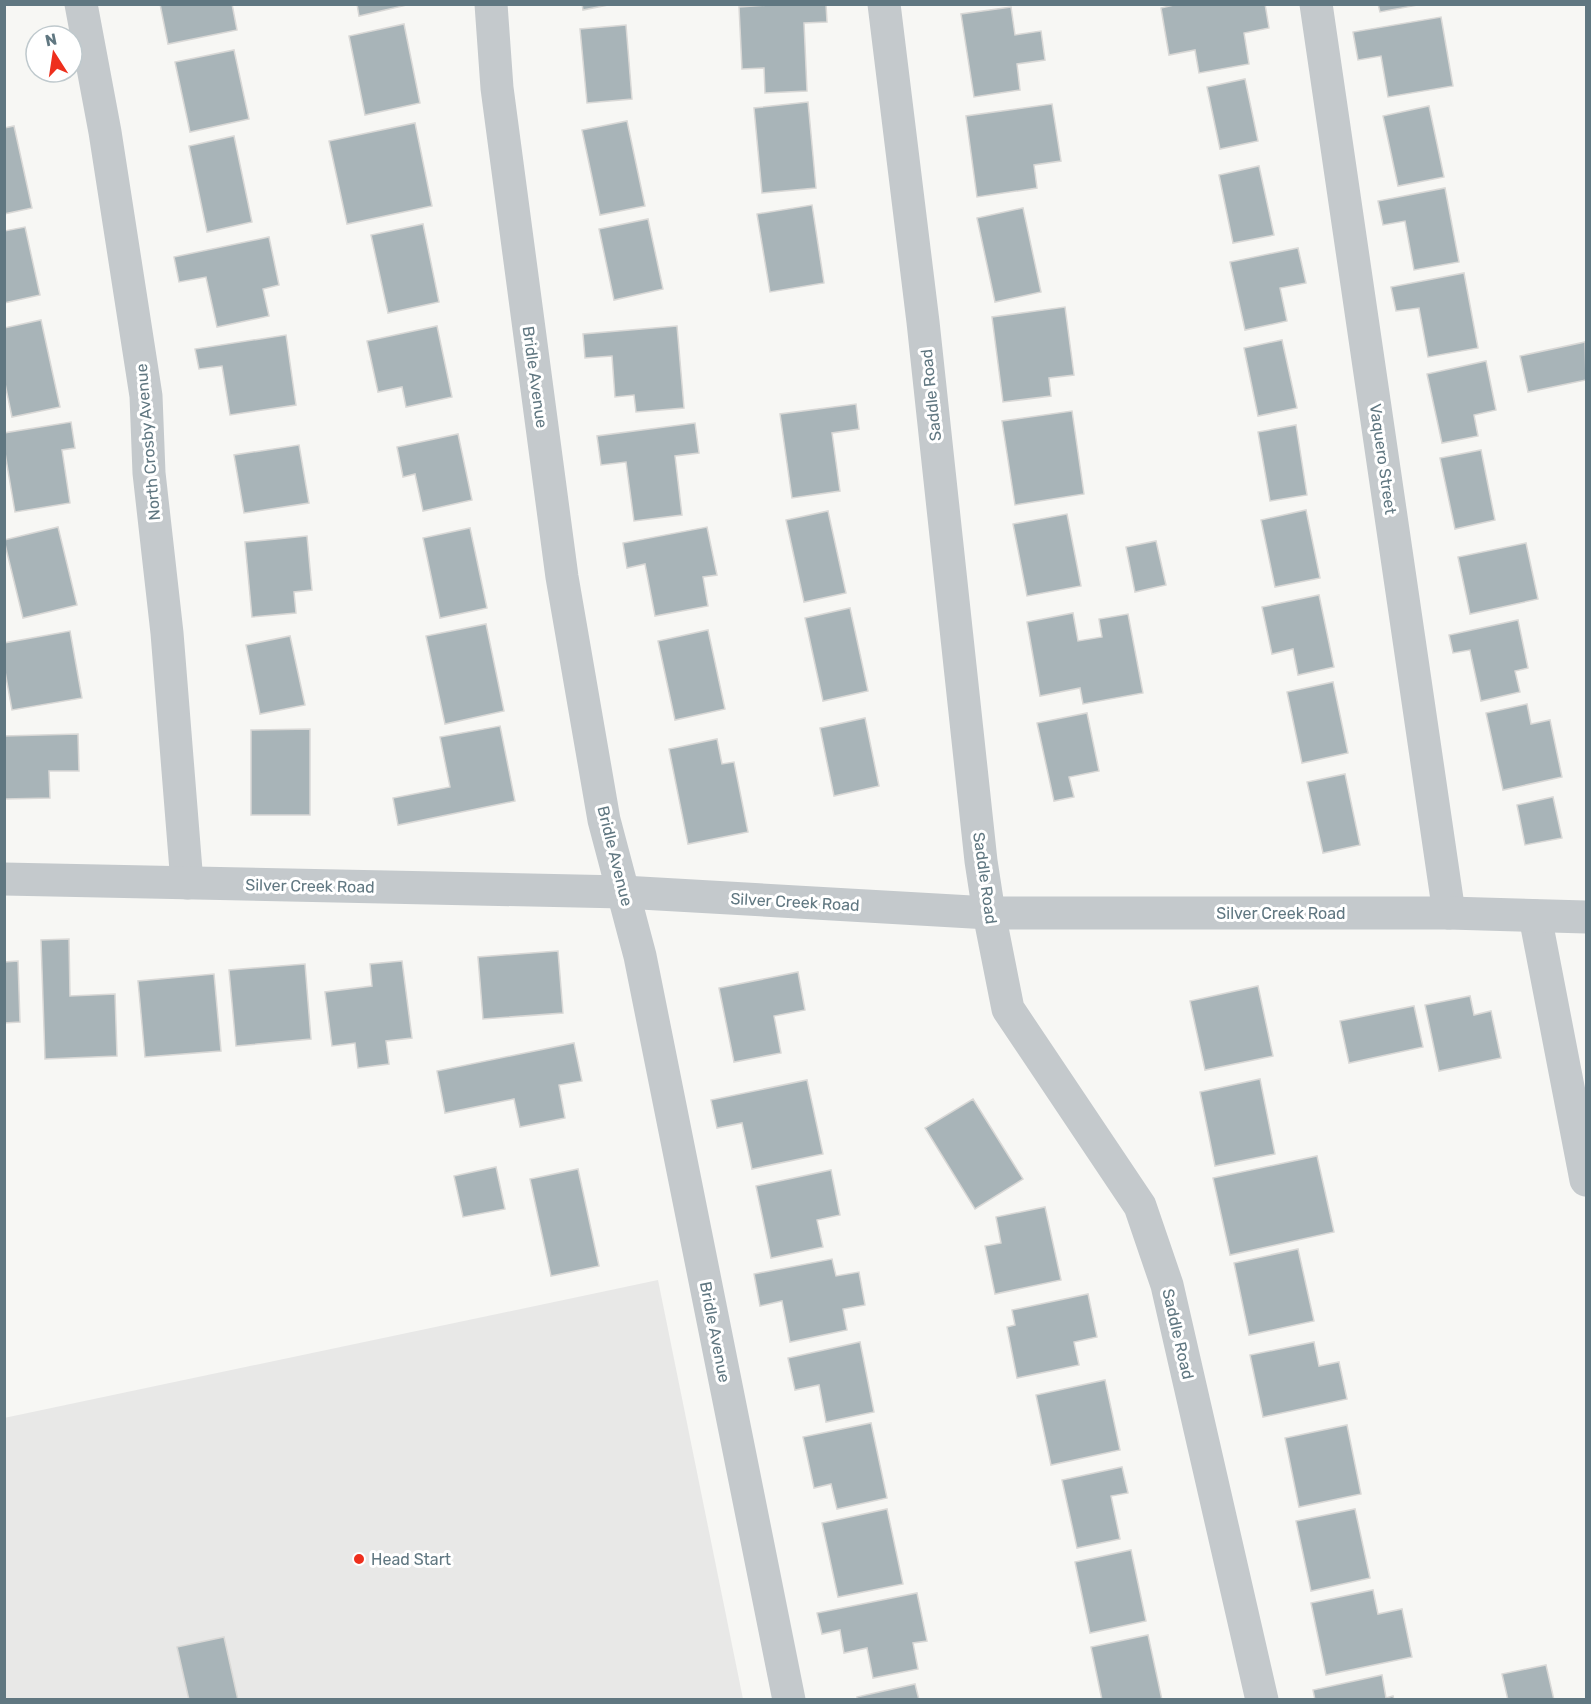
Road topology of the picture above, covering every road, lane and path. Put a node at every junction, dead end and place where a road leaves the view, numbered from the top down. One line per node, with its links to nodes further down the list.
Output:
1 (81, 4): 6 (street, North Crosby Avenue)
2 (491, 4): 7 (street, Bridle Avenue)
3 (884, 4): 8 (street, Saddle Road)
4 (1316, 4): 9 (street, Vaquero Street)
5 (4, 879): 6 (street, Silver Creek Road)
6 (187, 884): 7 (street, Silver Creek Road)
7 (623, 891): 8 (street, Silver Creek Road); 13 (street, Bridle Avenue)
8 (989, 913): 9 (street, Silver Creek Road); 14 (street, Saddle Road)
9 (1449, 913): 10 (street, Silver Creek Road)
10 (1535, 916): 11 (street, Silver Creek Road); 12 (street)
11 (1587, 917)
12 (1587, 1180)
13 (789, 1700)
14 (1262, 1700)

